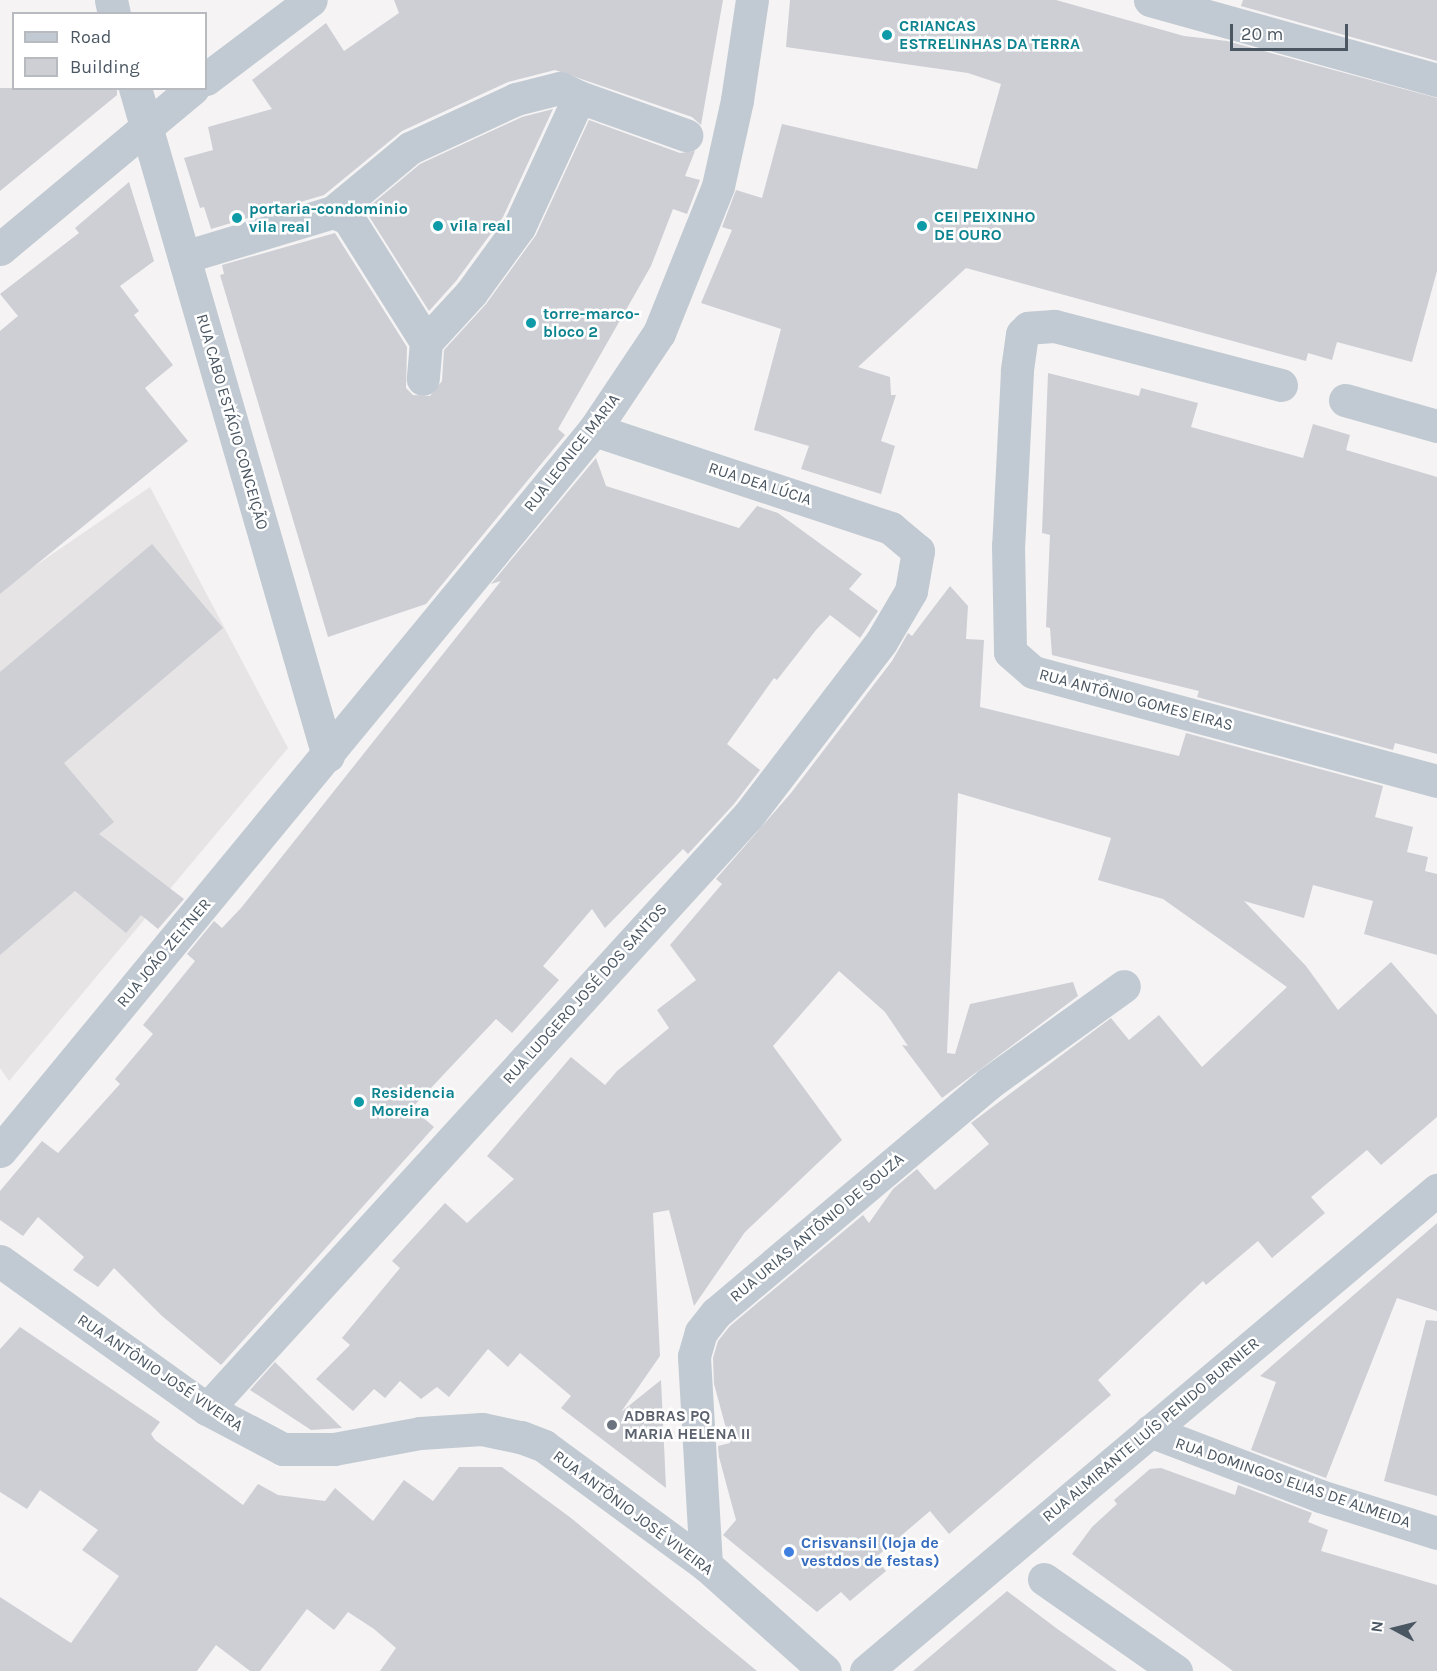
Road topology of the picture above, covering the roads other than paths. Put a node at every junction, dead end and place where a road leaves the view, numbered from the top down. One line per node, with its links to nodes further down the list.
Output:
1 (312, 0): 4 (street)
2 (752, 0): 19 (street, RUA LEONICE MARIA)
3 (1150, 0): 5 (street)
4 (207, 78)
5 (1437, 80)
6 (136, 90): 9 (street, RUA CABO ESTÁCIO CONCEIÇÃO)
7 (191, 90): 9 (street)
8 (579, 98): 10 (street); 11 (street); 14 (street)
9 (146, 128): 12 (street); 13 (street, RUA CABO ESTÁCIO CONCEIÇÃO)
10 (686, 135)
11 (333, 212): 13 (street); 14 (street)
12 (0, 249)
13 (184, 257): 21 (street, RUA CABO ESTÁCIO CONCEIÇÃO)
14 (426, 342): 15 (street)
15 (423, 379)
16 (1281, 385): 22 (street, RUA ANTÔNIO GOMES EIRAS)
17 (1345, 400): 18 (street)
18 (1437, 426)
19 (594, 430): 20 (street, RUA DEA LÚCIA); 21 (street, RUA LEONICE MARIA)
20 (918, 551): 27 (street, RUA LUDGERO JOSÉ DOS SANTOS)
21 (328, 756): 24 (street, RUA JOÃO ZELTNER)
22 (1437, 781)
23 (1124, 986): 30 (street, RUA URIAS ANTÔNIO DE SOUZA)
24 (0, 1151)
25 (1437, 1190): 28 (street, RUA ALMIRANTE LUÍS PENIDO BURNIER)
26 (0, 1262): 27 (street, RUA ANTÔNIO JOSÉ VIVEIRA)
27 (207, 1409): 30 (street, RUA ANTÔNIO JOSÉ VIVEIRA)
28 (1150, 1431): 29 (street, RUA DOMINGOS ELIAS DE ALMEIDA); 33 (street, RUA ALMIRANTE LUÍS PENIDO BURNIER)
29 (1437, 1533)
30 (706, 1566): 32 (street, RUA ANTÔNIO JOSÉ VIVEIRA)
31 (1044, 1579): 34 (street)
32 (825, 1671)
33 (866, 1671)
34 (1176, 1671)

